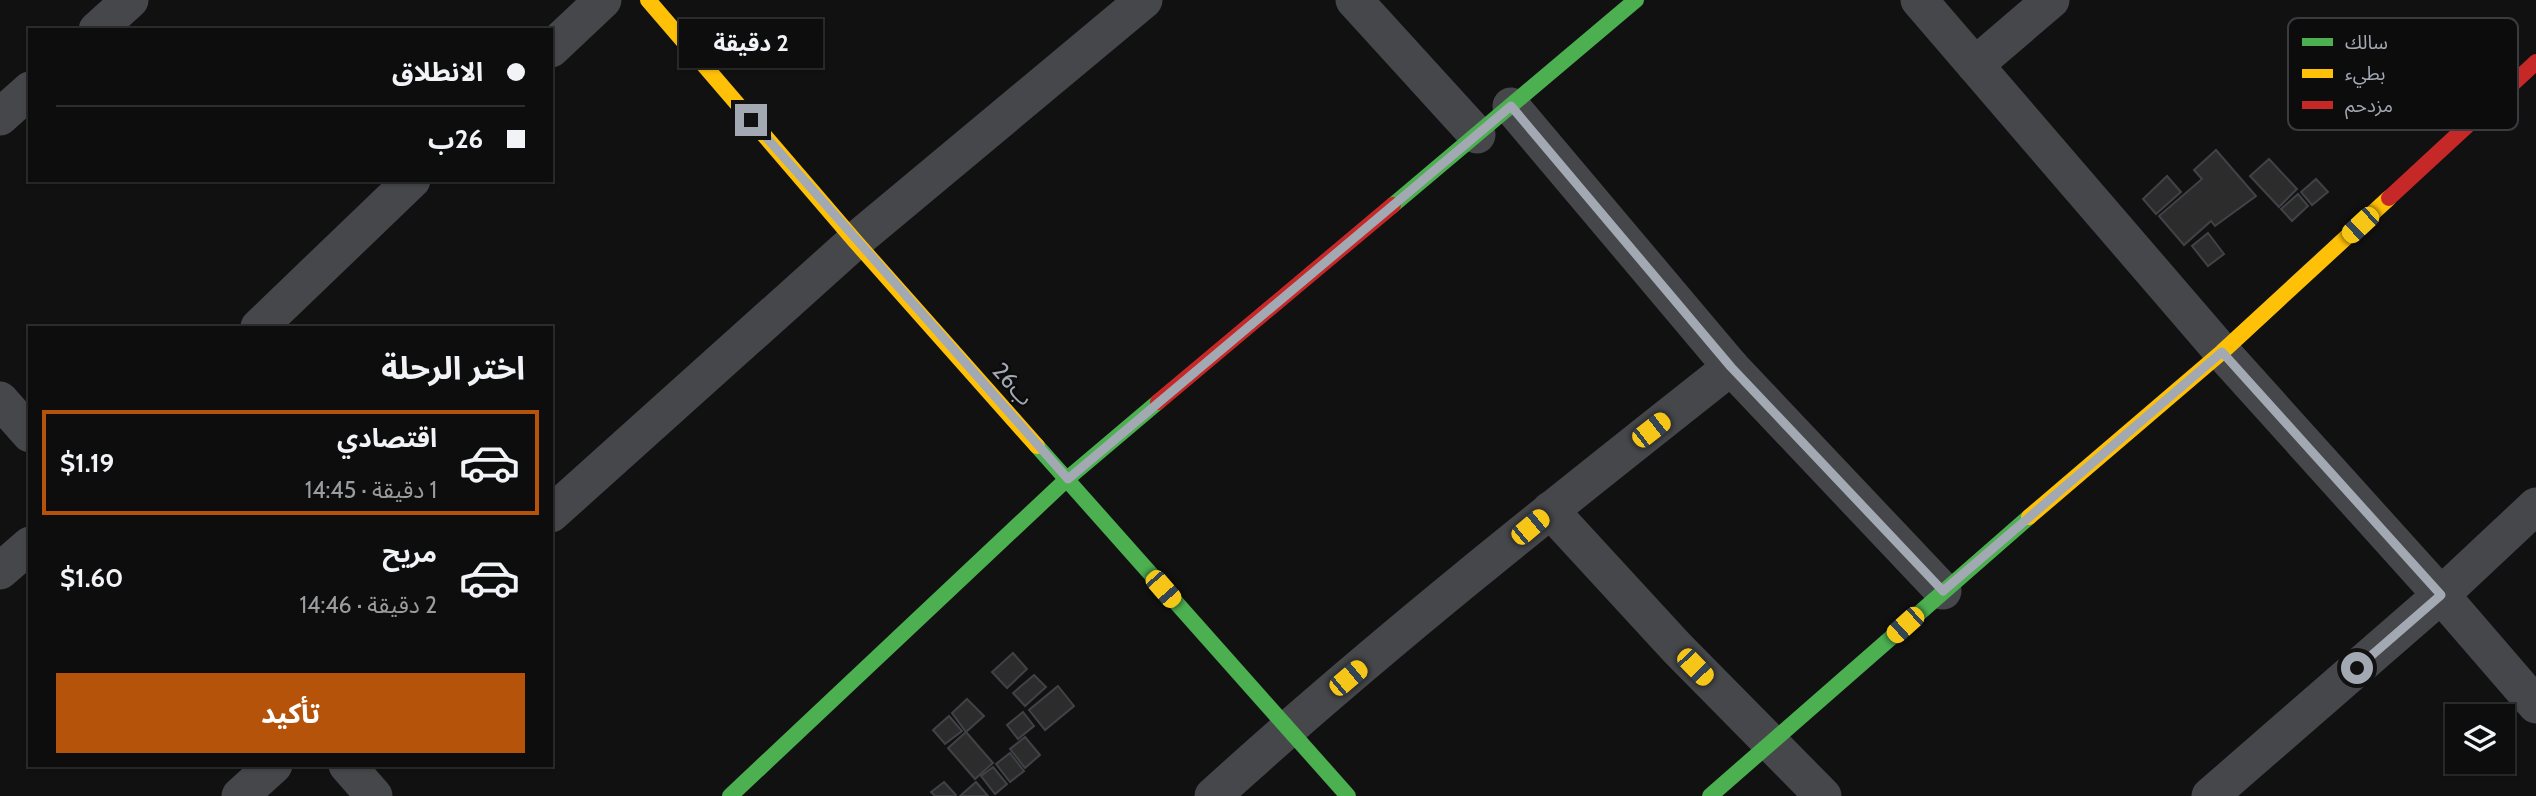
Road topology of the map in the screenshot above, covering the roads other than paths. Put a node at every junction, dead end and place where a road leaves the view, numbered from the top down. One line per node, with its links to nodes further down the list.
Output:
1 (130, 0): 9 (street)
2 (603, 0): 10 (street)
3 (648, 0): 20 (main road, 26ب)
4 (1144, 0): 20 (street)
5 (1354, 0): 18 (street)
6 (1636, 0): 15 (main road)
7 (1919, 0): 12 (street)
8 (2050, 0): 12 (street)
9 (99, 28)
10 (553, 47)
11 (2536, 62): 13 (main road)
12 (1975, 65): 22 (street)
13 (2518, 79)
14 (28, 92): 16 (street)
15 (1511, 106): 18 (main road); 23 (street)
16 (0, 117)
17 (2462, 130): 22 (main road)
18 (1477, 135): 26 (main road)
19 (410, 182): 21 (street)
20 (855, 241): 26 (main road, 26ب); 29 (street)
21 (260, 326)
22 (2222, 352): 32 (main road); 33 (street)
23 (1731, 367): 28 (street); 32 (street)
24 (0, 400): 25 (street)
25 (28, 432)
26 (1068, 479): 35 (main road, 26ب); 41 (main road)
27 (2536, 506): 33 (street)
28 (1550, 510): 35 (street); 36 (street)
29 (553, 512)
30 (28, 547): 31 (street)
31 (0, 571)
32 (1943, 591): 36 (main road)
33 (2441, 595): 34 (street); 46 (street)
34 (2536, 705)
35 (1288, 728): 42 (street); 43 (main road, 26ب)
36 (1771, 744): 44 (main road); 45 (street)
37 (272, 767): 39 (street)
38 (349, 767): 40 (street)
39 (240, 796)
40 (374, 796)
41 (730, 796)
42 (1213, 796)
43 (1348, 796)
44 (1710, 796)
45 (1823, 796)
46 (2210, 796)

